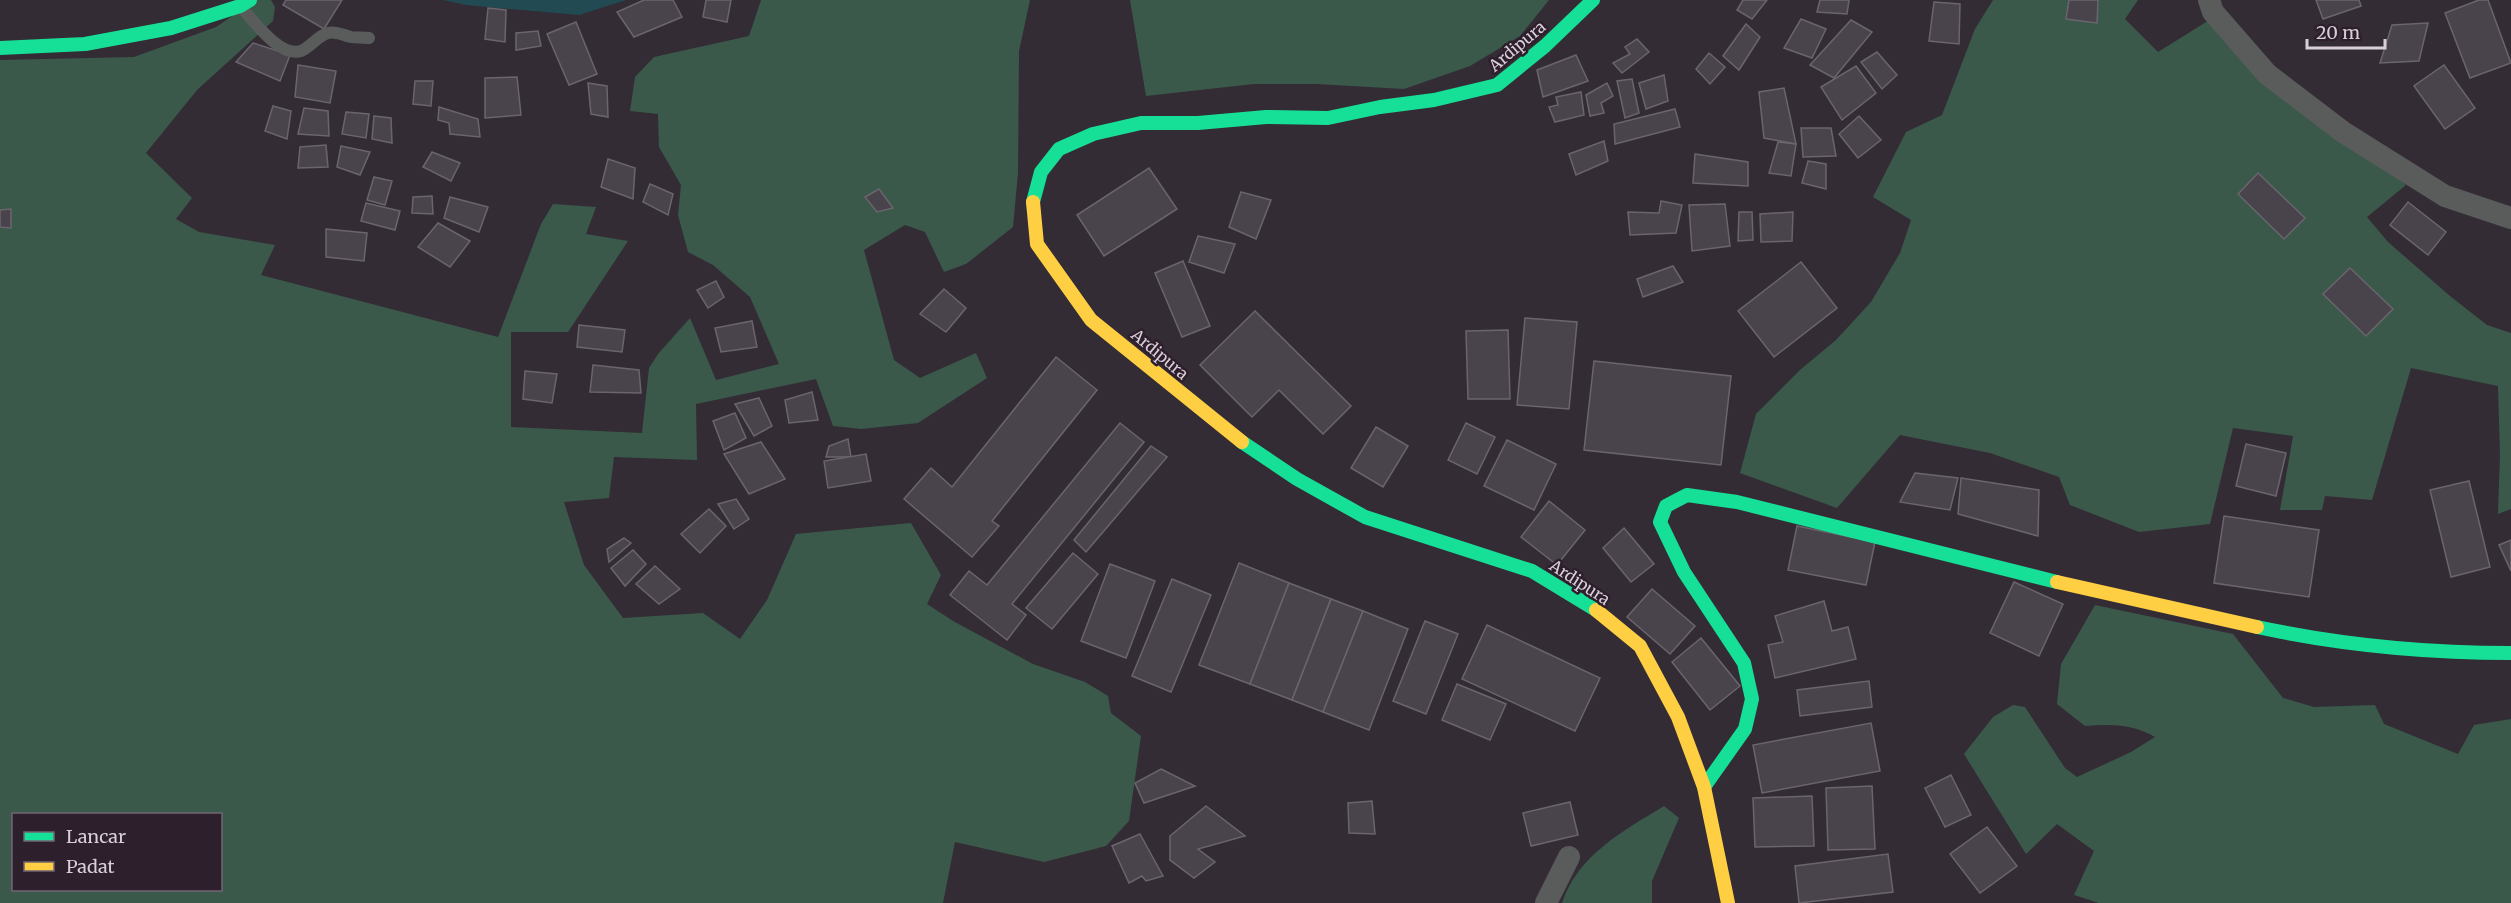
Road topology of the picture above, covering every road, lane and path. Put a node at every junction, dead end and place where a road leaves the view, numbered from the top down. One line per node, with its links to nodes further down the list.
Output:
1 (206, 0): 4 (street)
2 (1593, 0): 9 (street, Ardipura)
3 (2209, 0): 7 (street)
4 (245, 3): 5 (lane); 6 (street)
5 (369, 38)
6 (0, 48)
7 (2511, 218)
8 (2511, 653): 9 (street)
9 (1704, 787): 12 (street, Ardipura)
10 (1569, 857): 11 (street)
11 (1546, 903)
12 (1728, 903)

